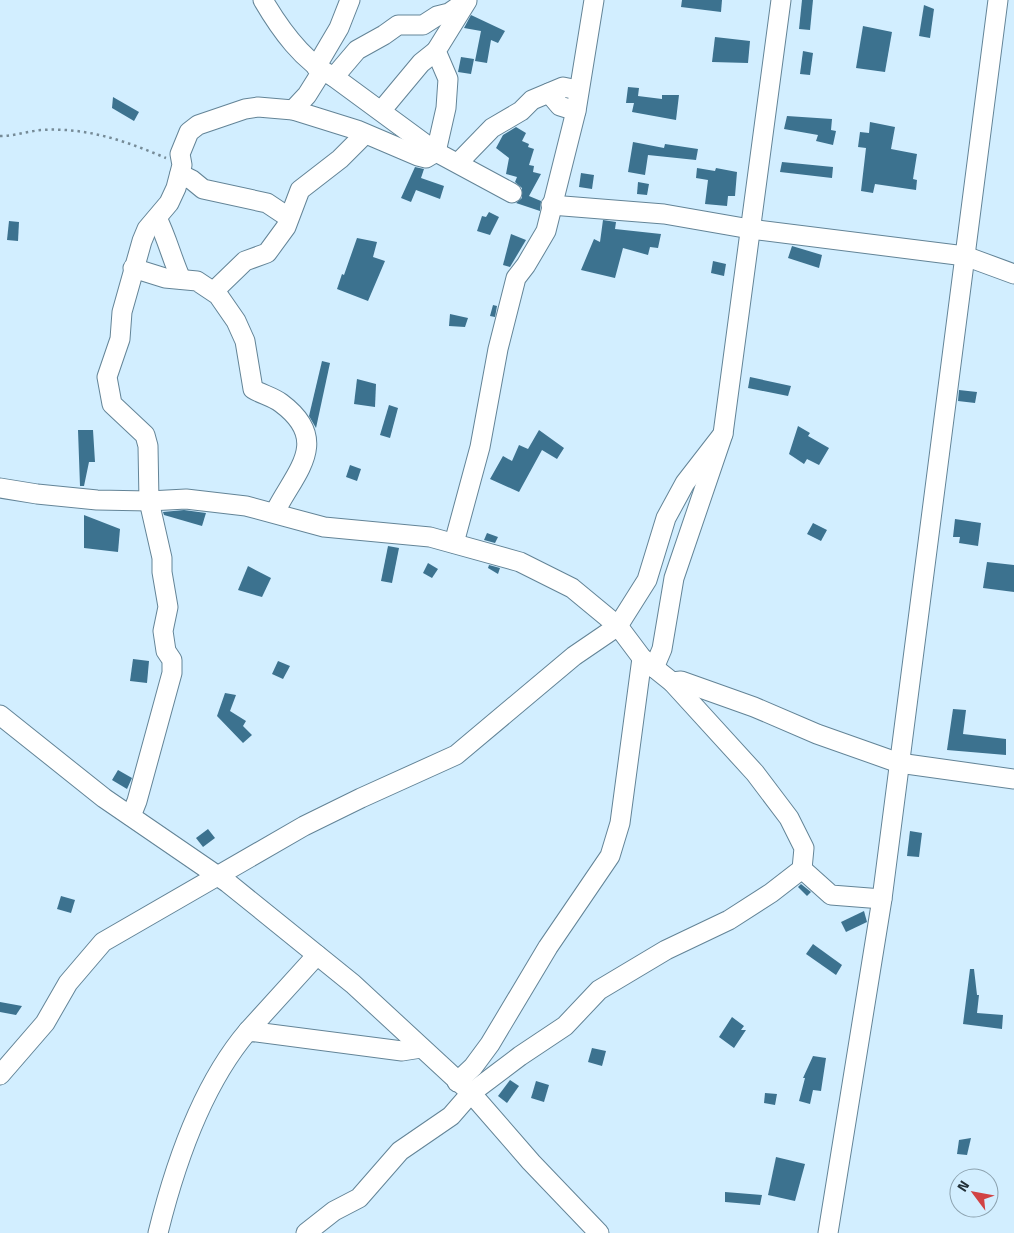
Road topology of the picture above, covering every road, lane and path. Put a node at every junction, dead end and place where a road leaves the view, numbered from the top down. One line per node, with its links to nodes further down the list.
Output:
1 (263, 0): 8 (street)
2 (350, 0): 8 (street)
3 (468, 0): 7 (street); 8 (street)
4 (594, 0): 9 (street)
5 (780, 0): 23 (street)
6 (998, 0): 24 (street)
7 (436, 51): 12 (street); 16 (street)
8 (324, 72): 11 (street); 12 (street)
9 (578, 90): 10 (street); 13 (street)
10 (549, 93): 13 (street); 17 (street)
11 (293, 110): 14 (street); 18 (street)
12 (381, 111): 16 (street)
13 (576, 111): 20 (street)
14 (365, 134): 16 (street); 21 (street)
15 (0, 136): 18 (path)
16 (436, 152): 17 (street)
17 (458, 163): 19 (street)
18 (181, 170): 21 (street); 22 (street)
19 (512, 193)
20 (551, 205): 23 (street); 33 (street)
21 (288, 217): 28 (street)
22 (157, 218): 25 (street); 27 (street)
23 (750, 229): 24 (street); 29 (street)
24 (965, 256): 26 (street); 38 (street)
25 (133, 268): 27 (street); 31 (street)
26 (1014, 274)
27 (181, 279): 28 (street)
28 (214, 291): 32 (street)
29 (723, 434): 34 (street); 35 (street)
30 (0, 488): 31 (street)
31 (149, 501): 32 (street); 40 (street)
32 (275, 512): 33 (street)
33 (454, 543): 34 (street)
34 (618, 626): 35 (street); 42 (street)
35 (648, 663): 36 (street); 48 (street)
36 (672, 682): 38 (street); 41 (street)
37 (0, 714): 40 (street)
38 (899, 763): 39 (street); 43 (street)
39 (1014, 779)
40 (131, 816): 42 (street)
41 (802, 869): 43 (street); 48 (street)
42 (218, 875): 44 (street); 47 (street)
43 (882, 899): 52 (street)
44 (316, 955): 45 (street); 46 (street)
45 (248, 1031): 46 (street); 49 (street)
46 (421, 1048): 48 (street)
47 (0, 1075)
48 (464, 1087): 50 (street); 51 (street)
49 (158, 1233)
50 (306, 1233)
51 (598, 1233)
52 (828, 1233)

